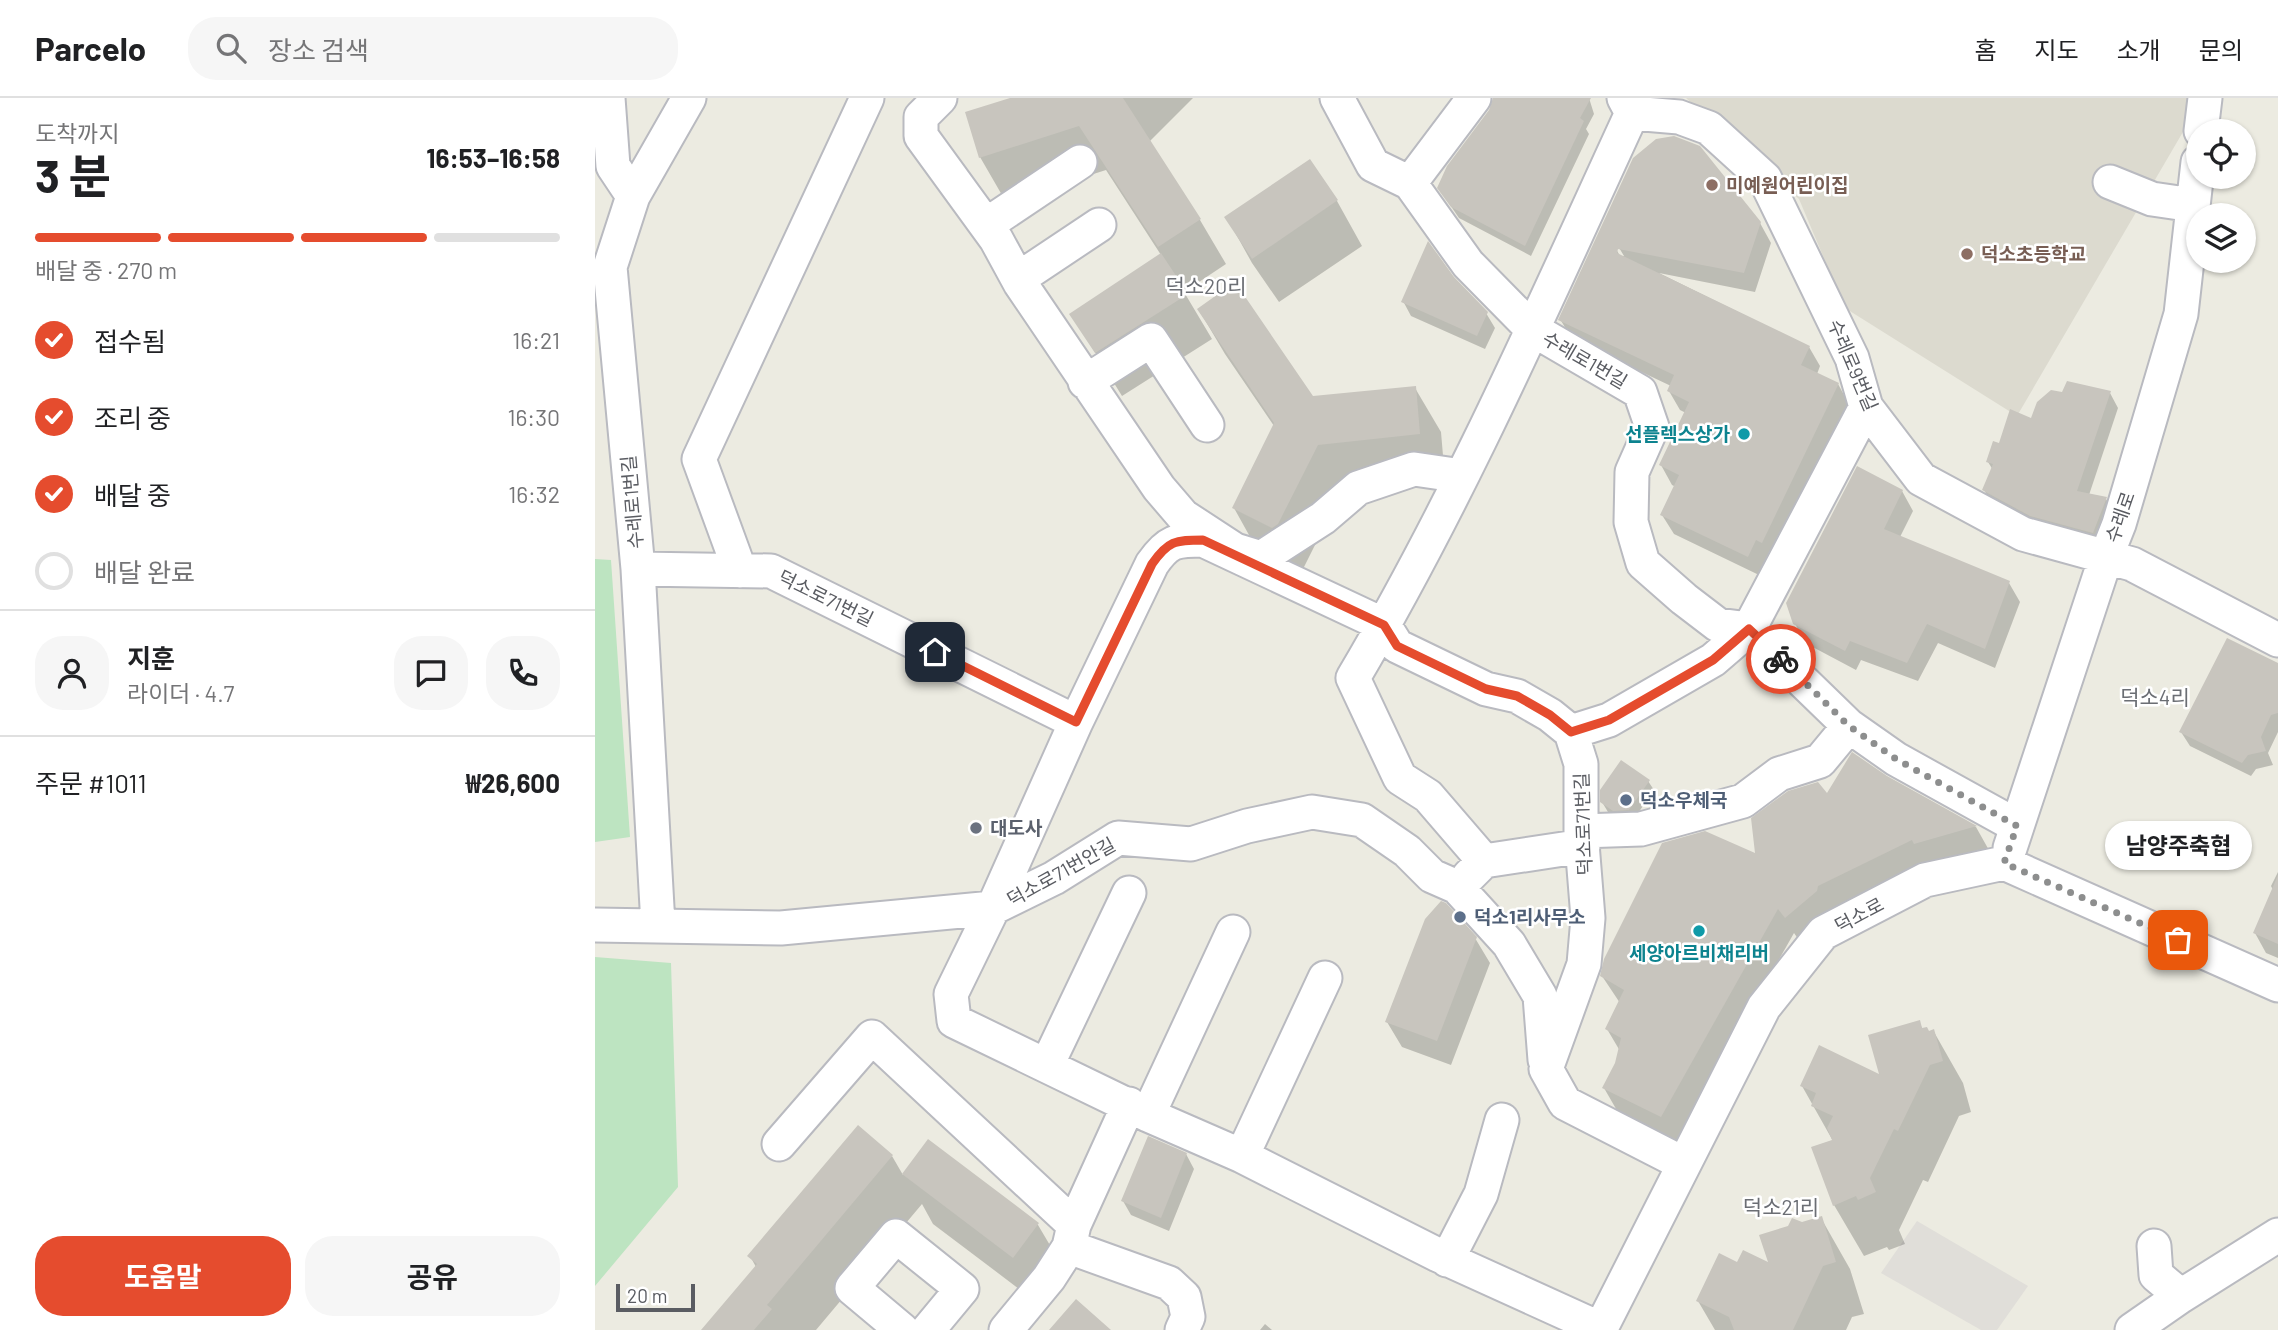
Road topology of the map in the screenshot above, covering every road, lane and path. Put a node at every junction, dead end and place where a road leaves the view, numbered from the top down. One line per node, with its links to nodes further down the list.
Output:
1 (608, 98): 13 (street)
2 (689, 98): 13 (street, 수레로1번길)
3 (867, 98): 26 (street)
4 (940, 98): 15 (street)
5 (1337, 98): 12 (street, 수레로1번길)
6 (1474, 98): 12 (street)
7 (2205, 98): 9 (street)
8 (1628, 105): 19 (street); 21 (street, 수레로9번길)
9 (2202, 119)
10 (1080, 162): 15 (street)
11 (2110, 181): 14 (street)
12 (1410, 183): 19 (street, 수레로1번길)
13 (633, 196): 25 (street, 수레로1번길)
14 (2186, 204)
15 (986, 225): 18 (street)
16 (1099, 225): 18 (street)
17 (2186, 269): 24 (street, 수레로)
18 (1017, 279): 20 (street)
19 (1532, 329): 23 (street); 28 (street, 수레로1번길)
20 (1086, 382): 22 (street); 23 (street)
21 (1866, 407): 24 (street, 수레로9번길); 28 (street)
22 (1207, 425)
23 (1462, 476): 27 (street)
24 (2106, 557): 29 (street, 수레로9번길); 33 (street, 수레로)
25 (638, 569): 26 (street, 덕소로71번길); 41 (street, 수레로1번길)
26 (740, 571): 30 (street, 덕소로71번길)
27 (1384, 625): 30 (street); 32 (street); 35 (street)
28 (1749, 629): 31 (street); 32 (street)
29 (2278, 640)
30 (1076, 722): 39 (street)
31 (1849, 726): 33 (street); 34 (street)
32 (1571, 732): 34 (street, 덕소로71번길)
33 (2017, 826): 36 (street, 수레로)
34 (1582, 838): 35 (street); 46 (street, 덕소로71번길)
35 (1484, 861): 37 (street)
36 (2004, 863): 44 (street); 51 (street, 덕소로)
37 (1457, 887): 39 (street, 덕소로71번안길); 46 (street, 덕소로71번안길)
38 (1129, 893): 45 (street)
39 (993, 908): 41 (street, 덕소로71번안길); 45 (street)
40 (595, 925): 41 (street, 덕소로71번안길)
41 (658, 925)
42 (1233, 932): 47 (street)
43 (1325, 978): 50 (street)
44 (2278, 985)
45 (1047, 1065): 47 (street)
46 (1546, 1069): 51 (street)
47 (1139, 1110): 50 (street); 53 (street)
48 (1502, 1120): 55 (street)
49 (779, 1144): 53 (street)
50 (1241, 1156): 55 (street)
51 (1685, 1164): 57 (street, 덕소로)
52 (2278, 1235): 56 (street)
53 (1072, 1236): 60 (street); 61 (street)
54 (2154, 1246): 56 (street)
55 (1447, 1259): 57 (street)
56 (2181, 1296): 62 (street)
57 (1601, 1329)
58 (902, 1330): 59 (street)
59 (928, 1330)
60 (1006, 1330)
61 (1182, 1330)
62 (2131, 1330)

